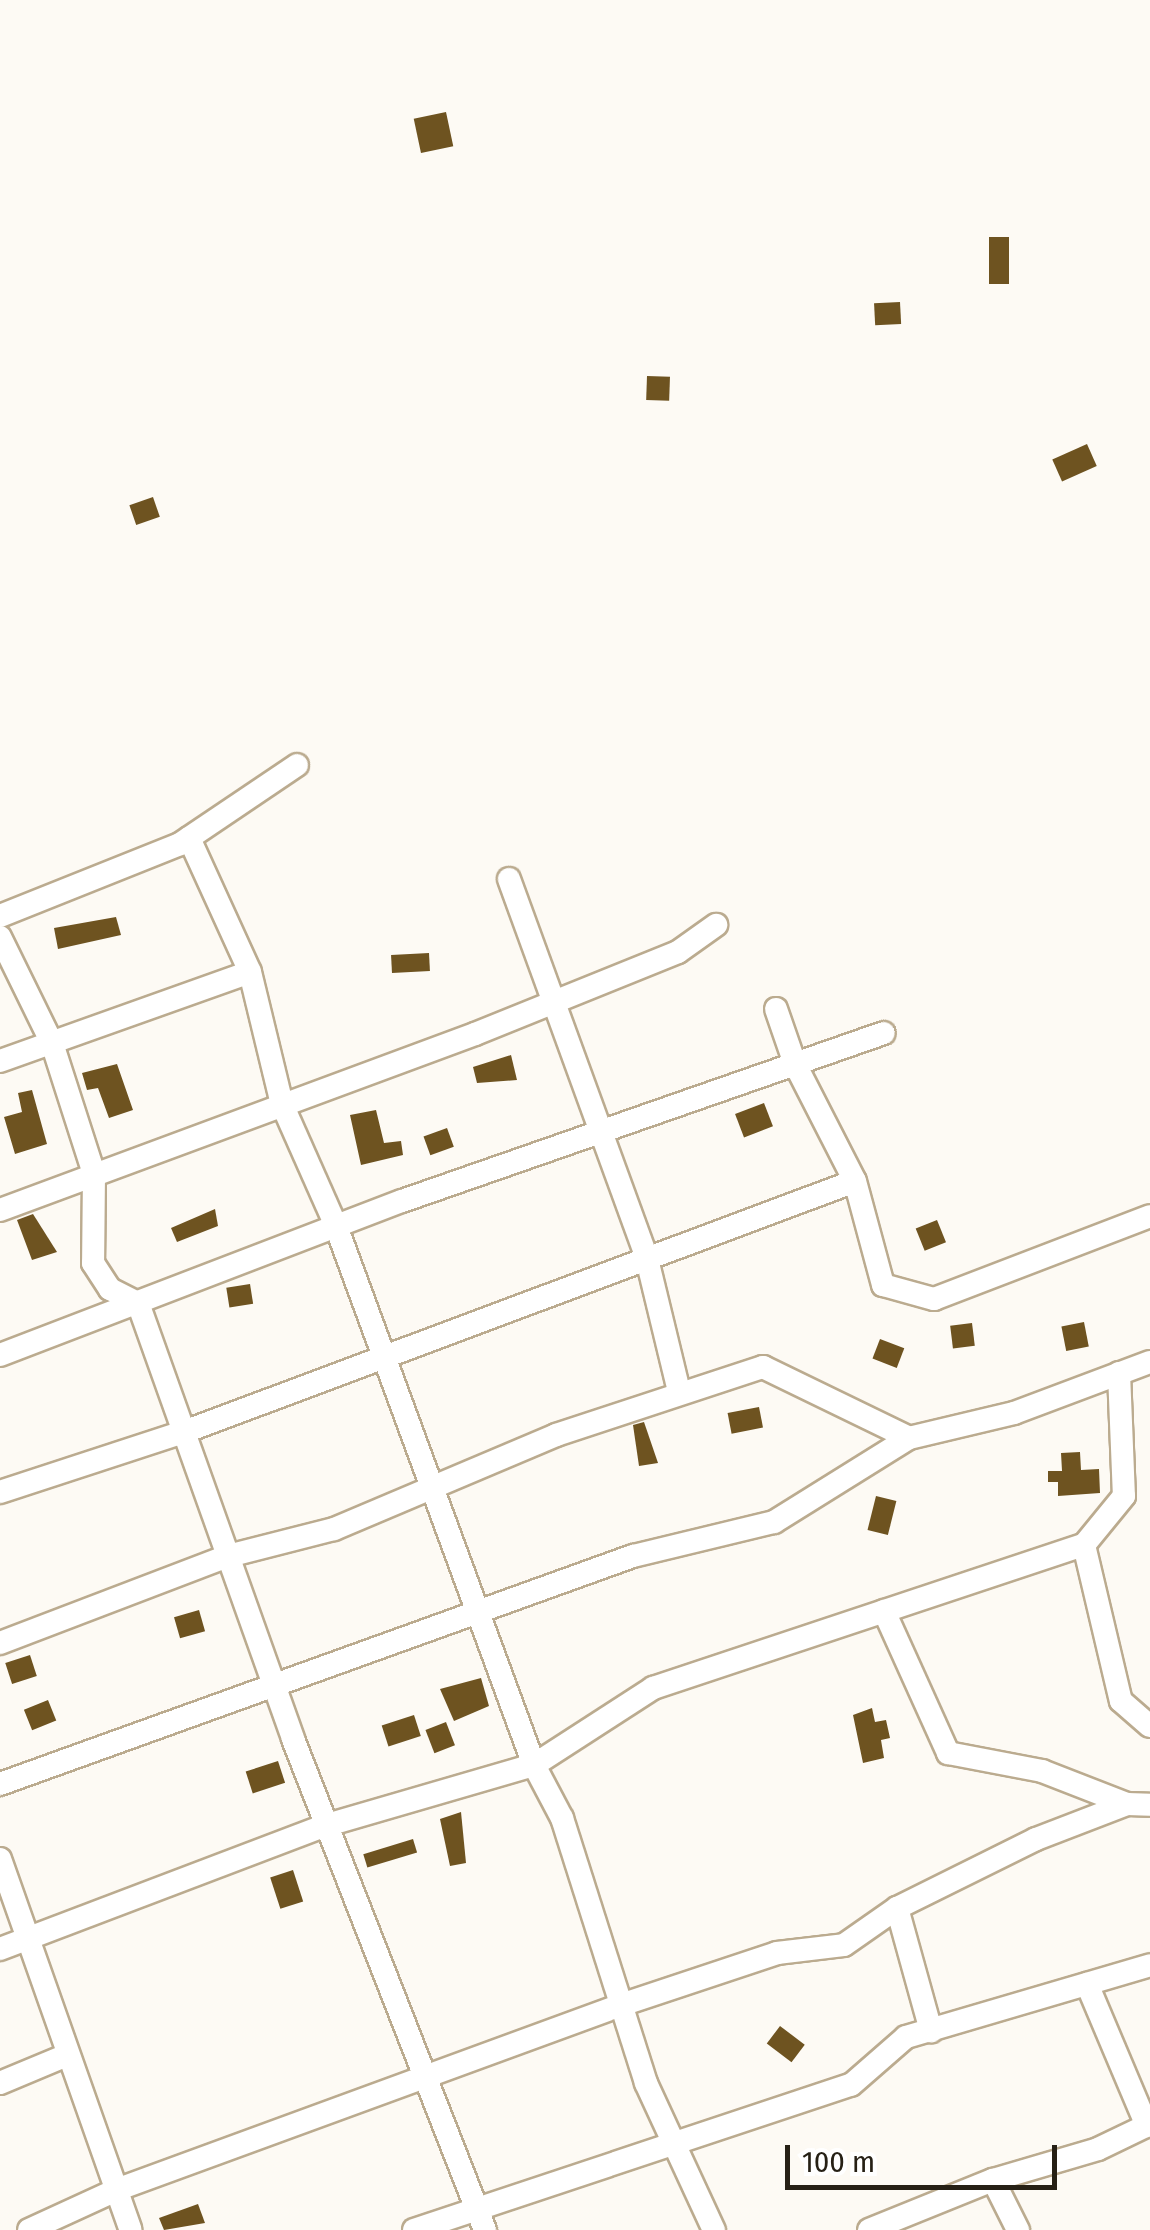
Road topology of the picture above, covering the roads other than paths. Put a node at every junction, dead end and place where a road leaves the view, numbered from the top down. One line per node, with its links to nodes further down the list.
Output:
1 (297, 765): 2 (street)
2 (189, 838): 4 (street); 7 (street)
3 (509, 879): 8 (street)
4 (0, 916)
5 (716, 926): 8 (street)
6 (0, 936): 11 (street)
7 (250, 972): 11 (street); 14 (street)
8 (553, 1002): 14 (street); 15 (street)
9 (776, 1009): 13 (street)
10 (884, 1033): 13 (street)
11 (52, 1043): 12 (street); 16 (street)
12 (0, 1062)
13 (795, 1064): 15 (street); 17 (street)
14 (282, 1104): 16 (street); 20 (street)
15 (597, 1133): 20 (street); 21 (street)
16 (94, 1174): 18 (street); 22 (street)
17 (855, 1182): 19 (street); 21 (street)
18 (0, 1210)
19 (1150, 1216)
20 (336, 1226): 22 (street); 24 (street)
21 (647, 1259): 24 (street); 27 (street)
22 (138, 1303): 23 (street); 28 (street)
23 (0, 1354)
24 (382, 1358): 28 (street); 30 (street)
25 (1150, 1362): 26 (street)
26 (1119, 1373): 29 (street); 32 (street)
27 (679, 1391): 29 (street); 30 (street)
28 (184, 1432): 31 (street); 33 (street)
29 (909, 1438): 34 (street)
30 (435, 1486): 33 (street); 34 (street)
31 (0, 1492)
32 (1084, 1545): 35 (street); 38 (street)
33 (228, 1556): 36 (street); 37 (street)
34 (478, 1610): 37 (street); 39 (street)
35 (884, 1612): 39 (street); 41 (street)
36 (0, 1642)
37 (274, 1686): 40 (street); 42 (street)
38 (1150, 1726)
39 (534, 1765): 42 (street); 49 (street)
40 (0, 1784)
41 (1138, 1804): 44 (street)
42 (327, 1825): 45 (street); 52 (street)
43 (0, 1860): 45 (street)
44 (896, 1908): 49 (street); 50 (street)
45 (27, 1940): 46 (street); 51 (street)
46 (0, 1949)
47 (1150, 1965): 48 (street)
48 (1087, 1984): 50 (street); 54 (street)
49 (621, 2005): 52 (street); 55 (street)
50 (930, 2031): 55 (street)
51 (67, 2055): 53 (street); 57 (street)
52 (426, 2079): 57 (street); 58 (street)
53 (0, 2083)
54 (1148, 2125): 56 (street)
55 (672, 2140): 58 (street); 63 (street)
56 (994, 2180): 64 (street); 65 (street)
57 (116, 2190): 59 (street); 60 (street)
58 (476, 2205): 61 (street); 62 (street)
59 (29, 2230)
60 (131, 2230)
61 (414, 2230)
62 (485, 2230)
63 (714, 2230)
64 (869, 2230)
65 (1018, 2230)

